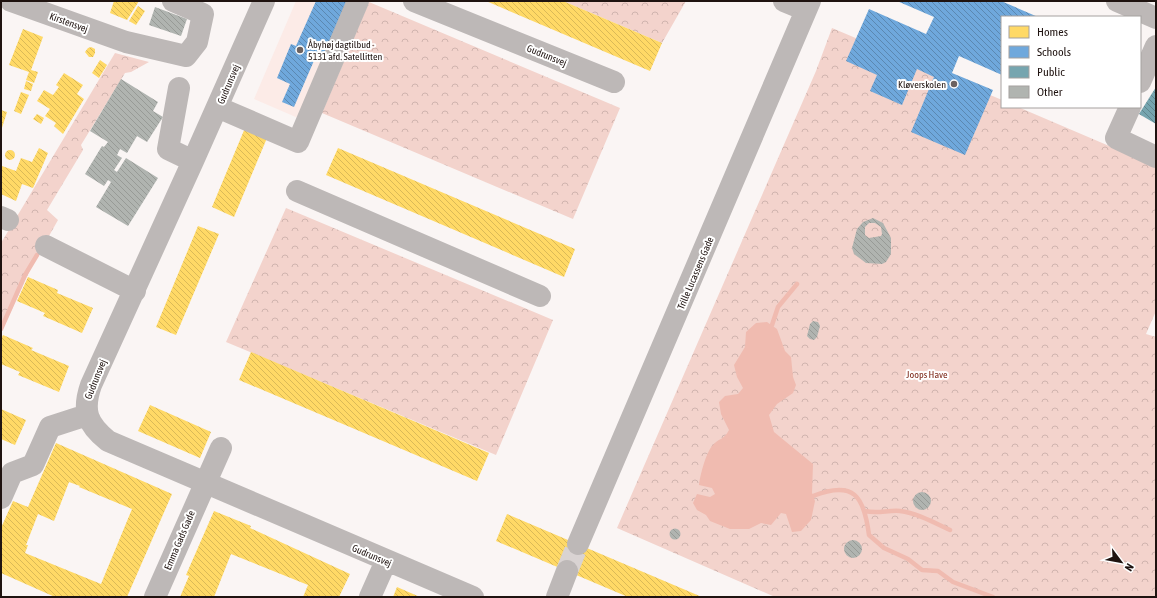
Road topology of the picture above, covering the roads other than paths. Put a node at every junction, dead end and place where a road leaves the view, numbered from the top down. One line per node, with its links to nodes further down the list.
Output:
1 (11, 1): 7 (street, Kirstensvej)
2 (173, 1): 7 (street, Kirstensvej)
3 (358, 1): 15 (street)
4 (414, 1): 13 (street, Gudrunsvej)
5 (784, 1): 9 (street)
6 (1117, 1): 10 (street)
7 (38, 6)
8 (260, 6): 15 (street, Gudrunsvej)
9 (808, 6): 27 (street, Trille Lucassens Gade)
10 (1156, 18)
11 (1156, 46): 12 (street)
12 (1141, 80)
13 (614, 82)
14 (179, 88): 18 (street)
15 (217, 107): 18 (street, Gudrunsvej)
16 (1130, 108): 17 (street)
17 (1156, 157)
18 (193, 161): 21 (street, Gudrunsvej)
19 (297, 191): 22 (street)
20 (46, 246): 21 (street)
21 (135, 291): 23 (street, Gudrunsvej)
22 (540, 296)
23 (87, 414): 25 (street, Gudrunsvej); 26 (street)
24 (221, 448): 25 (street, Emma Gads Gade)
25 (204, 483): 28 (street, Gudrunsvej); 30 (street, Emma Gads Gade)
26 (1, 498)
27 (578, 544)
28 (386, 561): 31 (street); 32 (street, Gudrunsvej)
29 (567, 571): 33 (street)
30 (155, 597)
31 (370, 597)
32 (473, 597)
33 (557, 597)

